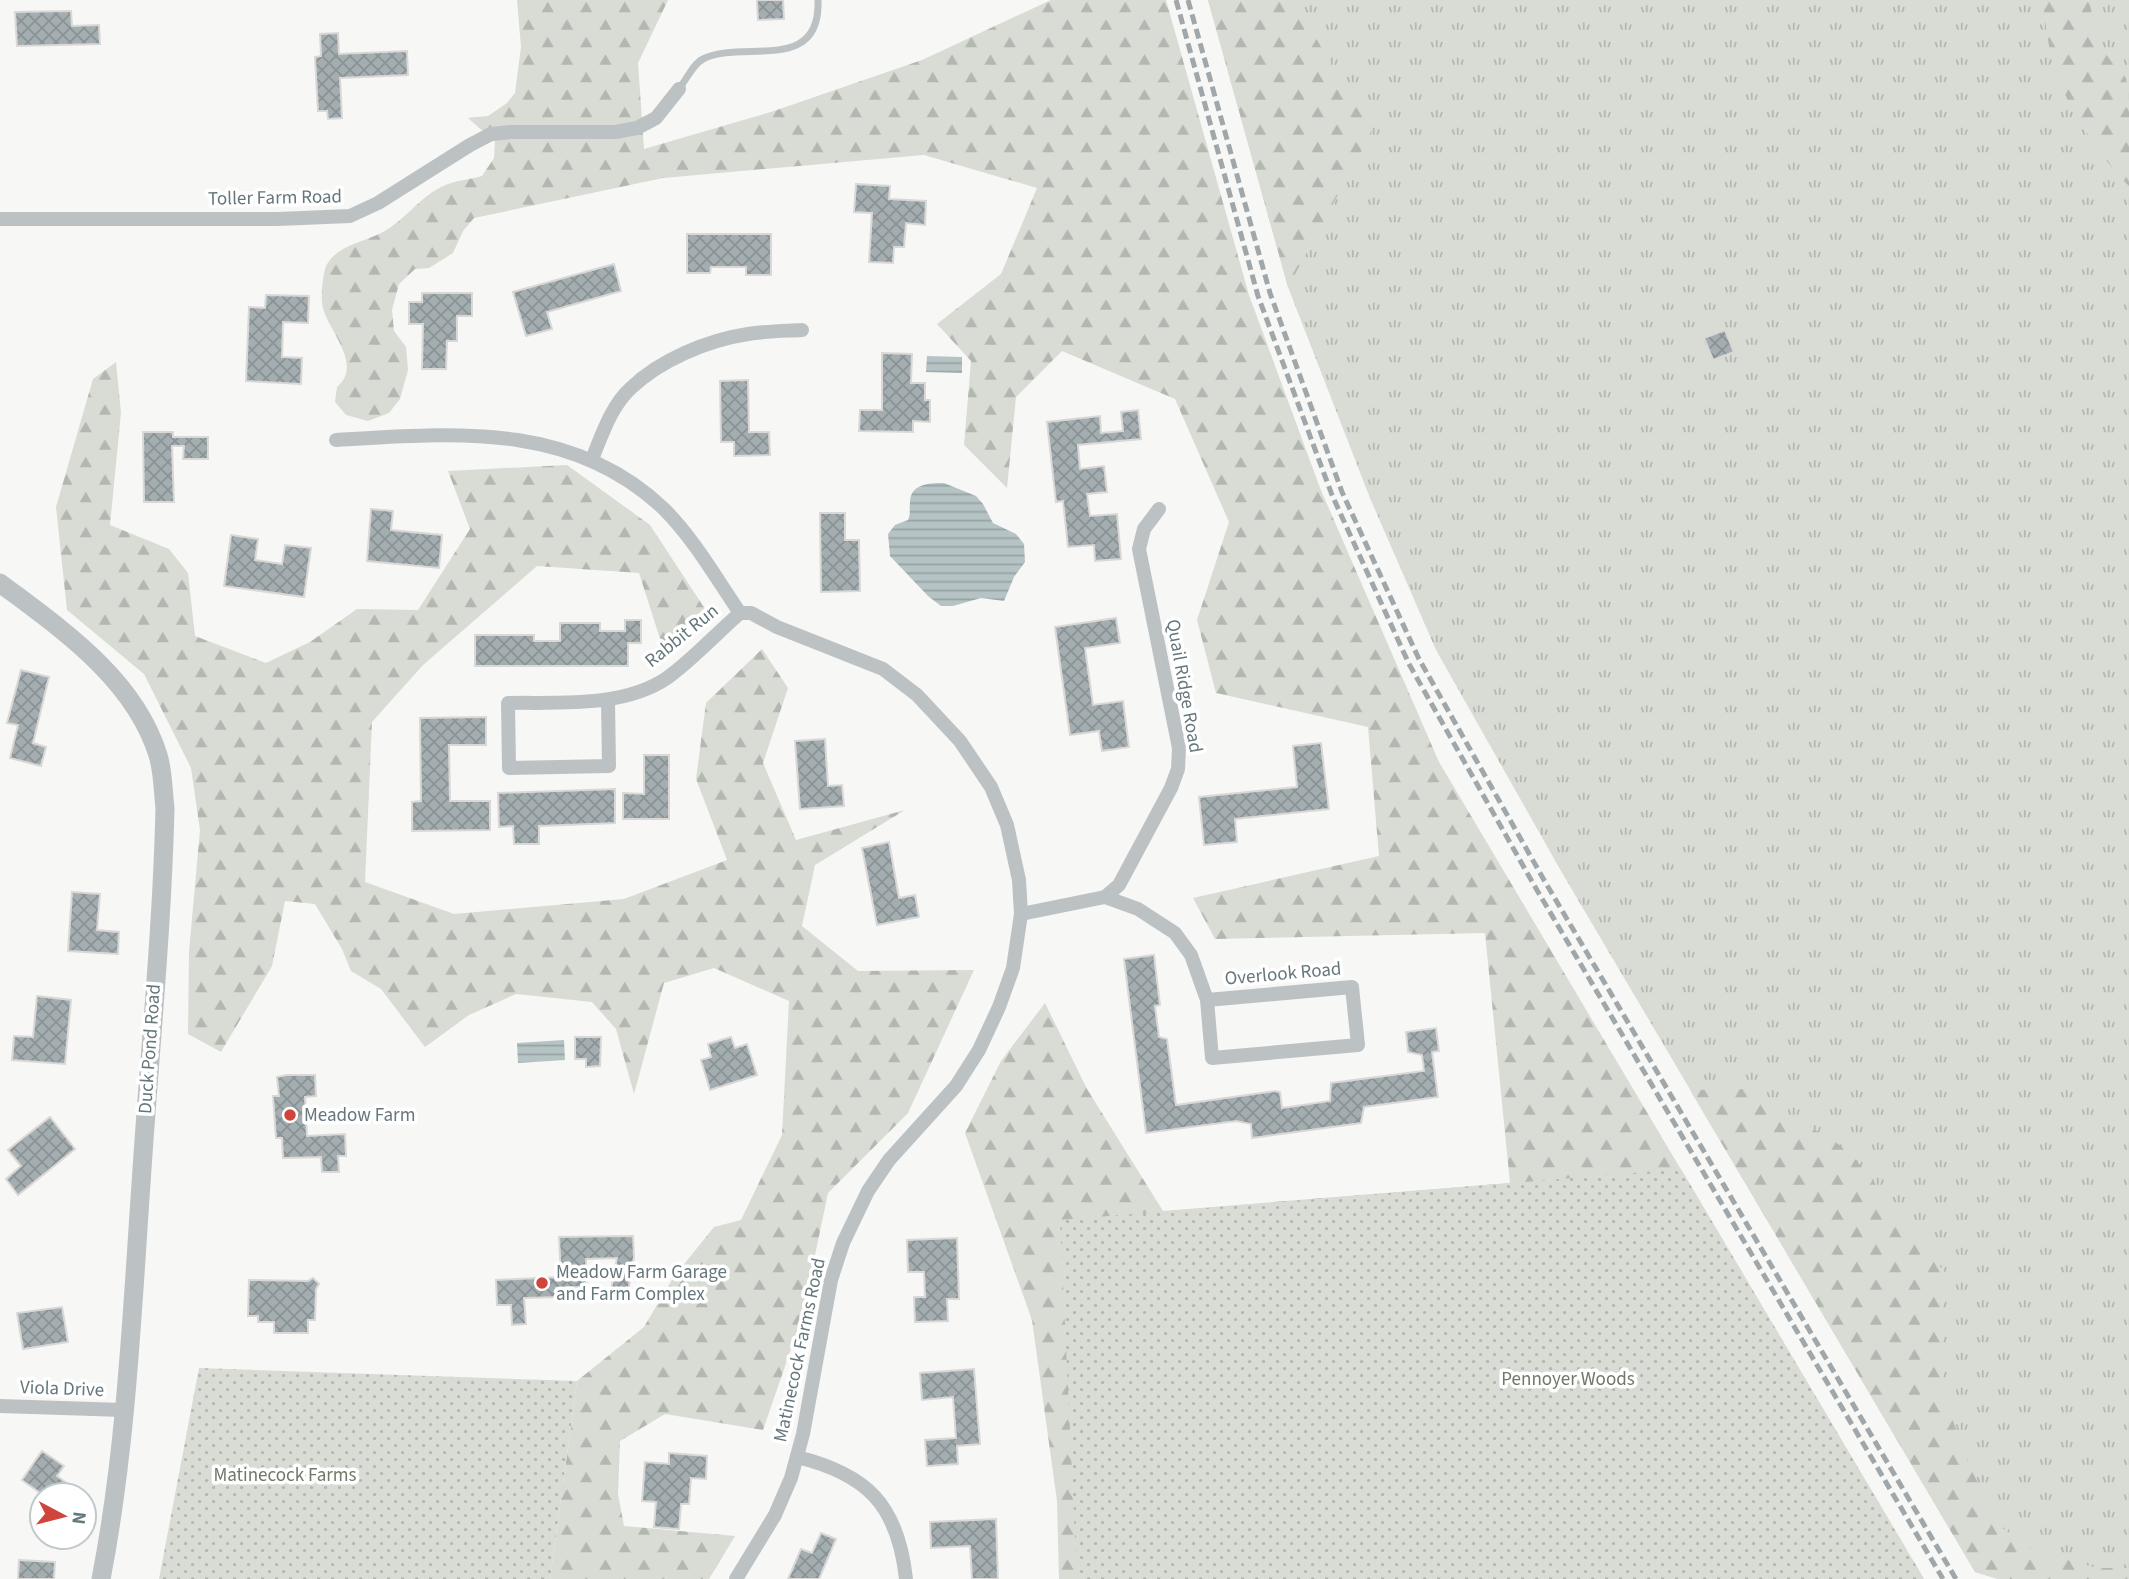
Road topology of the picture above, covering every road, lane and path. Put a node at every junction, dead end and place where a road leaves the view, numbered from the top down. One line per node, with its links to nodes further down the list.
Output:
1 (818, 0): 2 (lane)
2 (679, 89): 3 (street, Toller Farm Road)
3 (0, 219)
4 (802, 330): 6 (street)
5 (336, 440): 6 (street)
6 (592, 459): 9 (street)
7 (1159, 509): 11 (street, Quail Ridge Road)
8 (0, 583): 15 (street, Duck Pond Road)
9 (740, 613): 10 (street, Rabbit Run); 12 (street, Matinecock Farms Road)
10 (608, 701): 10 (street, Rabbit Run)
11 (1105, 897): 12 (street); 13 (street, Overlook Road)
12 (1021, 914): 16 (street, Matinecock Farms Road)
13 (1207, 999): 13 (street, Overlook Road)
14 (0, 1406): 15 (street, Viola Drive)
15 (123, 1410): 17 (street, Duck Pond Road)
16 (797, 1457): 18 (street, Matinecock Farms Road); 19 (street)
17 (101, 1579)
18 (736, 1579)
19 (906, 1579)

